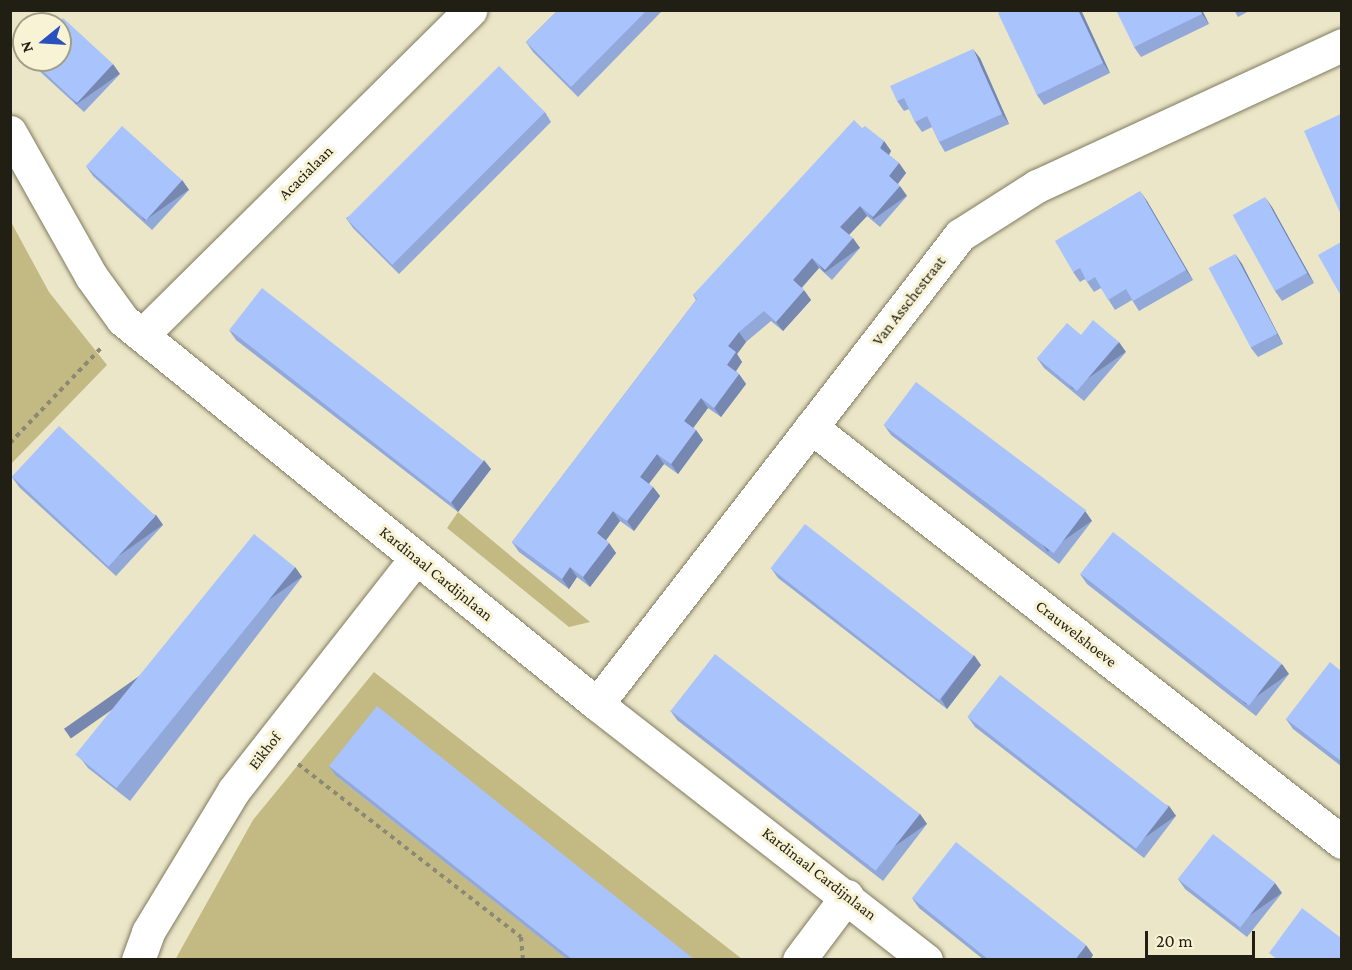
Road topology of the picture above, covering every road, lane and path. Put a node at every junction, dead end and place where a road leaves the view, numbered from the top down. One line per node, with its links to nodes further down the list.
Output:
1 (470, 10): 4 (street, Acacialaan)
2 (1341, 45): 5 (street, Van Asschestraat)
3 (10, 132): 4 (street, Kardinaal Cardijnlaan)
4 (133, 328): 6 (path); 7 (street, Kardinaal Cardijnlaan)
5 (811, 427): 8 (street, Van Asschestraat); 10 (street, Crauwelshoeve)
6 (10, 442)
7 (416, 558): 8 (street, Kardinaal Cardijnlaan); 9 (street, Eikhof)
8 (597, 704): 11 (street, Kardinaal Cardijnlaan)
9 (271, 743): 12 (street, Eikhof); 13 (path)
10 (1341, 842)
11 (847, 896): 14 (street); 15 (street, Kardinaal Cardijnlaan)
12 (138, 960)
13 (523, 960)
14 (799, 960)
15 (926, 960)

